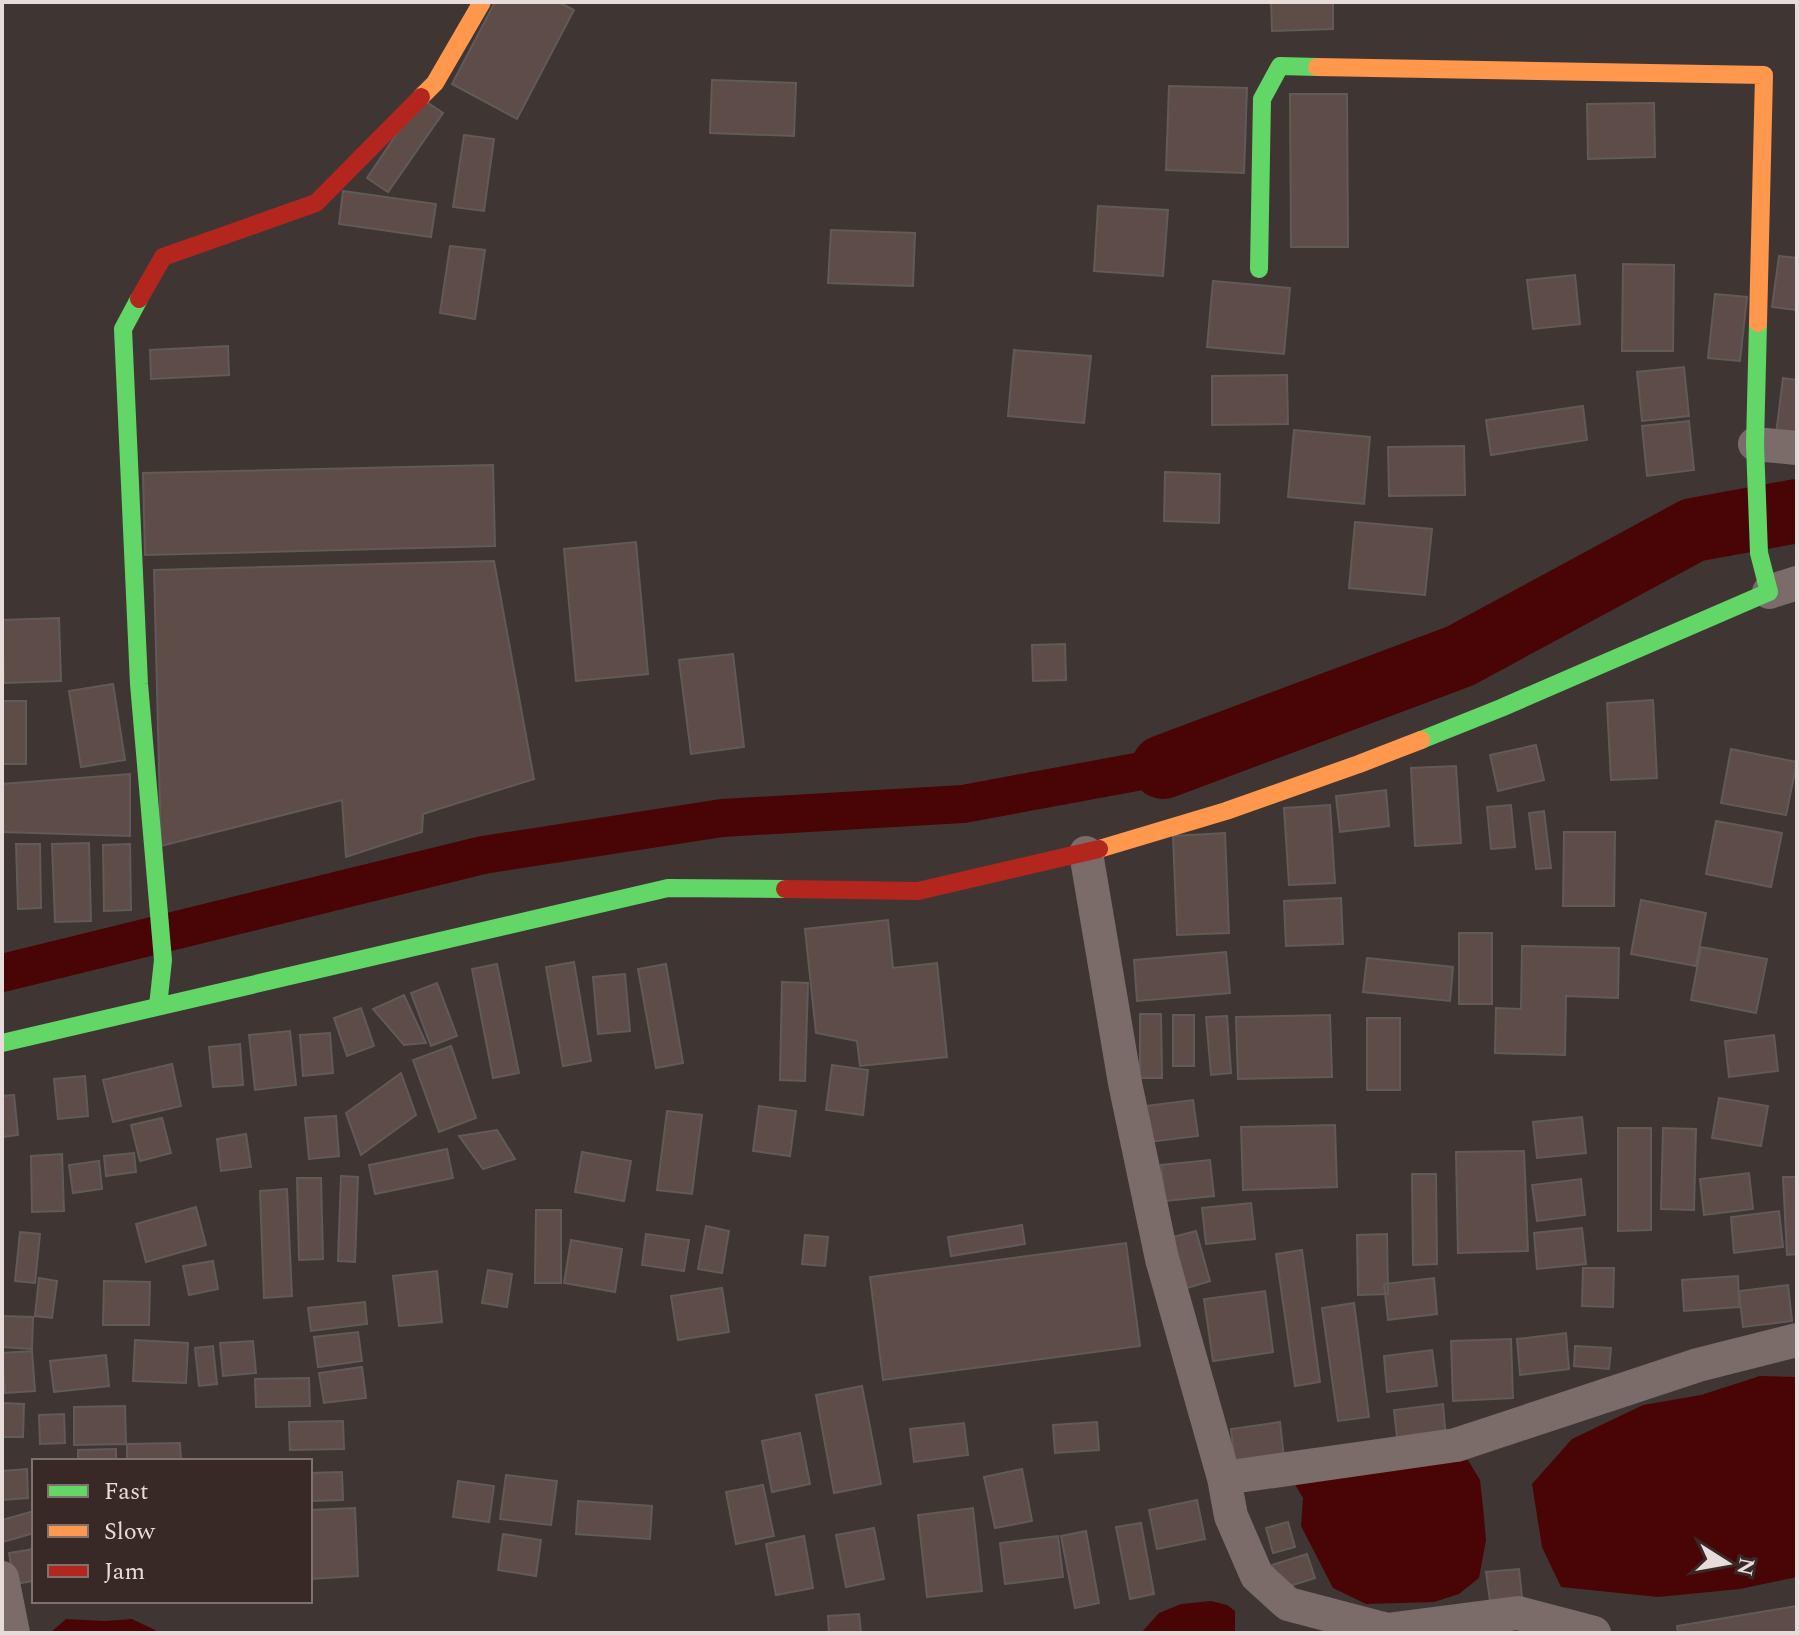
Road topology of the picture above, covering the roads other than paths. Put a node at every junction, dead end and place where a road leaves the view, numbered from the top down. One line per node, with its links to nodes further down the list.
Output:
1 (482, 2): 7 (street)
2 (1259, 269): 3 (street)
3 (1755, 444): 4 (street); 5 (street)
4 (1797, 448)
5 (1783, 588): 6 (street)
6 (1086, 853): 7 (street); 10 (street)
7 (158, 1006): 8 (street)
8 (2, 1043)
9 (1797, 1340): 10 (street)
10 (1224, 1478): 13 (street)
11 (2, 1578): 12 (street)
12 (13, 1633)
13 (1594, 1633)

